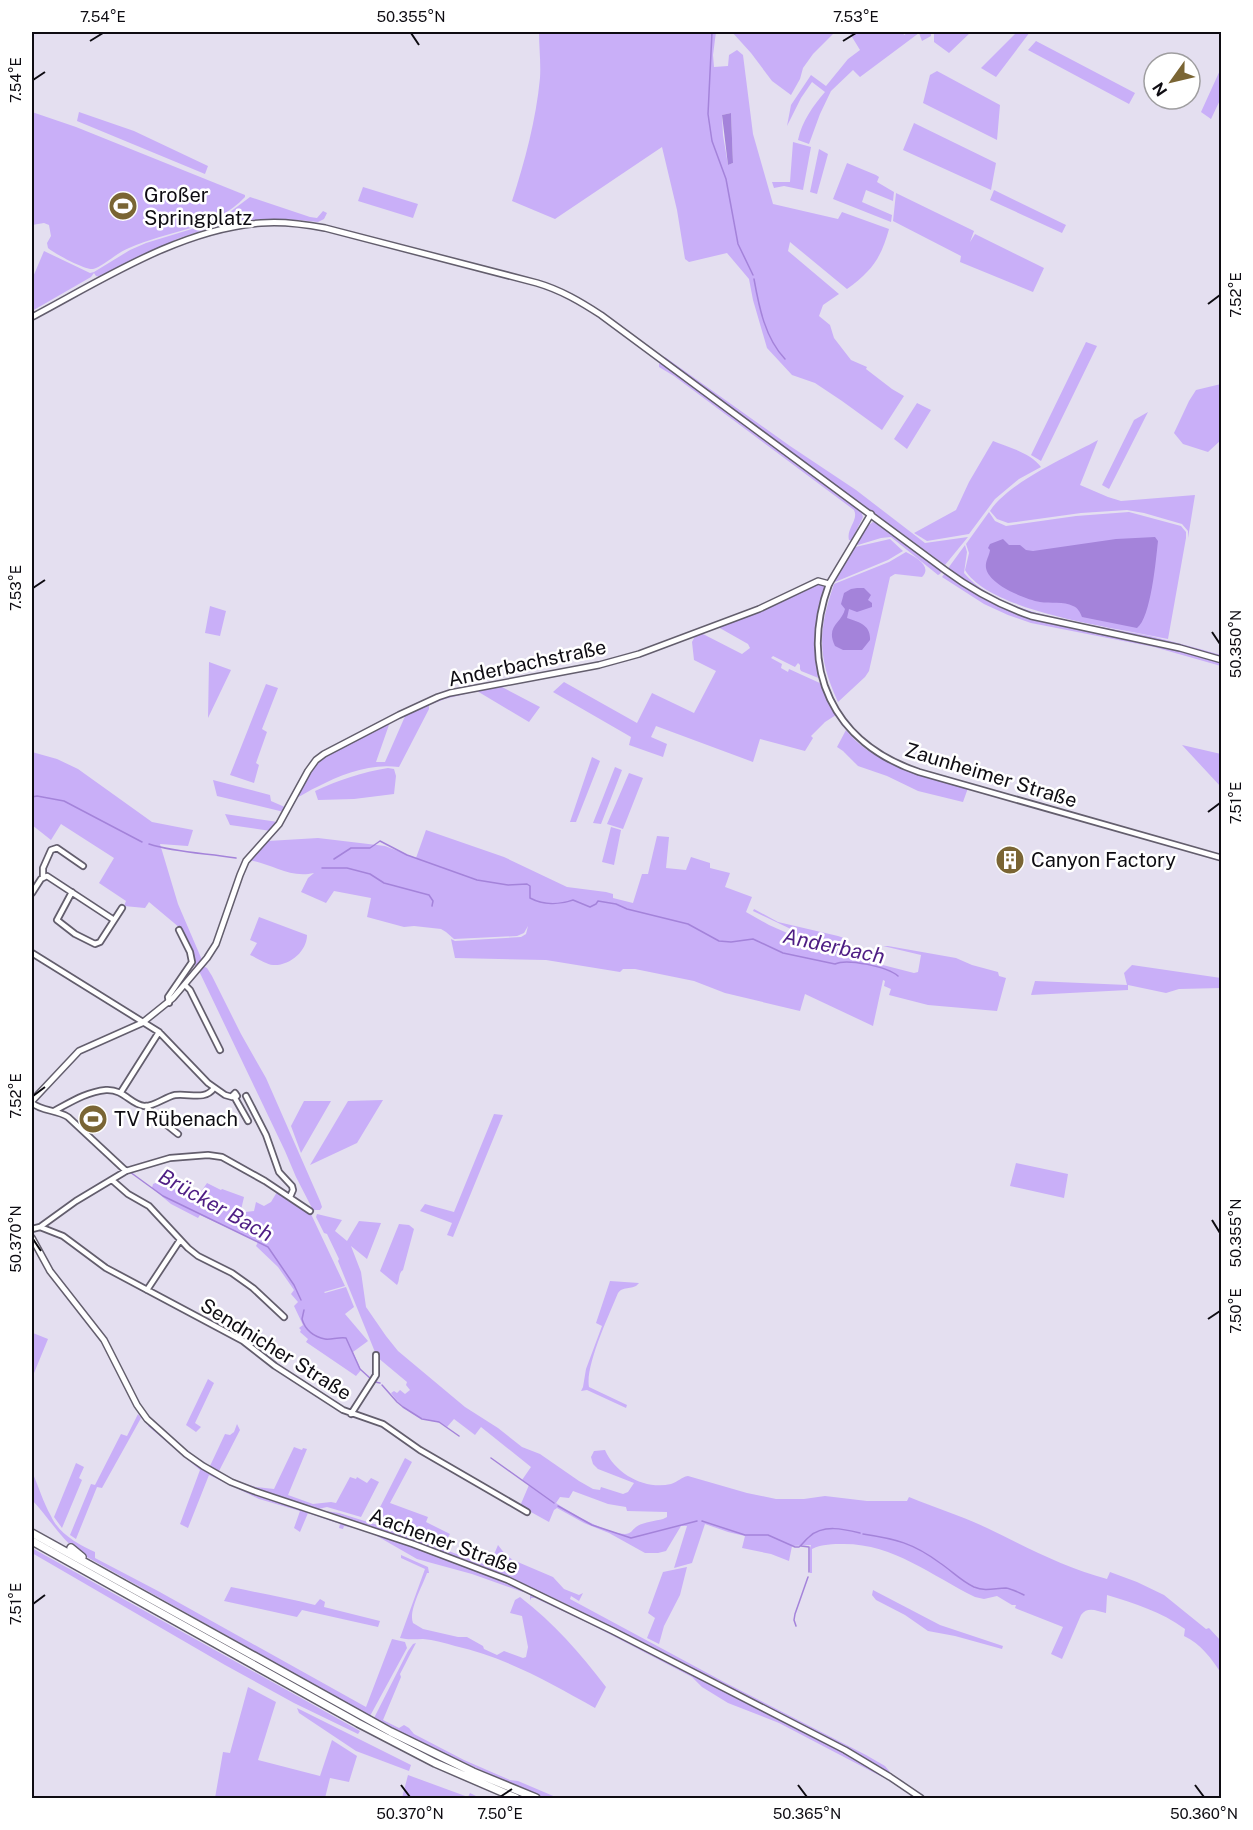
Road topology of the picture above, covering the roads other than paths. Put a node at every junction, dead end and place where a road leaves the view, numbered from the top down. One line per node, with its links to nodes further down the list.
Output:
1 (32, 317): 2 (main road)
2 (871, 514): 3 (main road, Zaunheimer Straße); 4 (main road)
3 (829, 584): 5 (street, Zaunheimer Straße); 14 (main road, Anderbachstraße)
4 (1221, 660)
5 (1221, 858)
6 (83, 866): 7 (street)
7 (43, 877): 8 (street); 9 (street)
8 (72, 892): 11 (street); 11 (street)
9 (32, 893)
10 (122, 908): 11 (street)
11 (114, 920)
12 (178, 930): 15 (street)
13 (32, 953): 16 (street)
14 (185, 985): 15 (main road, Anderbachstraße); 18 (street)
15 (169, 1003): 16 (main road, Anderbachstraße)
16 (142, 1023): 17 (street); 22 (main road, Anderbachstraße)
17 (159, 1032): 19 (street); 20 (street)
18 (220, 1050)
19 (214, 1088): 23 (street); 25 (street)
20 (121, 1092): 23 (street); 24 (street)
21 (246, 1096): 29 (street)
22 (32, 1102): 24 (street)
23 (146, 1106): 26 (street)
24 (54, 1111): 27 (street)
25 (248, 1121)
26 (178, 1134)
27 (126, 1171): 28 (street); 29 (street)
28 (112, 1180): 31 (street); 34 (street)
29 (290, 1197): 30 (street)
30 (310, 1210)
31 (40, 1227): 32 (street); 35 (street, Sendnicher Straße)
32 (32, 1229)
33 (32, 1238): 46 (main road, Aachener Straße)
34 (180, 1240): 35 (street); 36 (street)
35 (147, 1290): 38 (street, Sendnicher Straße)
36 (284, 1317)
37 (375, 1355): 38 (street)
38 (351, 1414): 39 (street, Sendnicher Straße)
39 (527, 1512)
40 (32, 1533): 43 (highway)
41 (32, 1541): 44 (highway)
42 (71, 1548): 43 (highway)
43 (105, 1574): 45 (highway)
44 (516, 1798)
45 (536, 1798)
46 (921, 1798)

